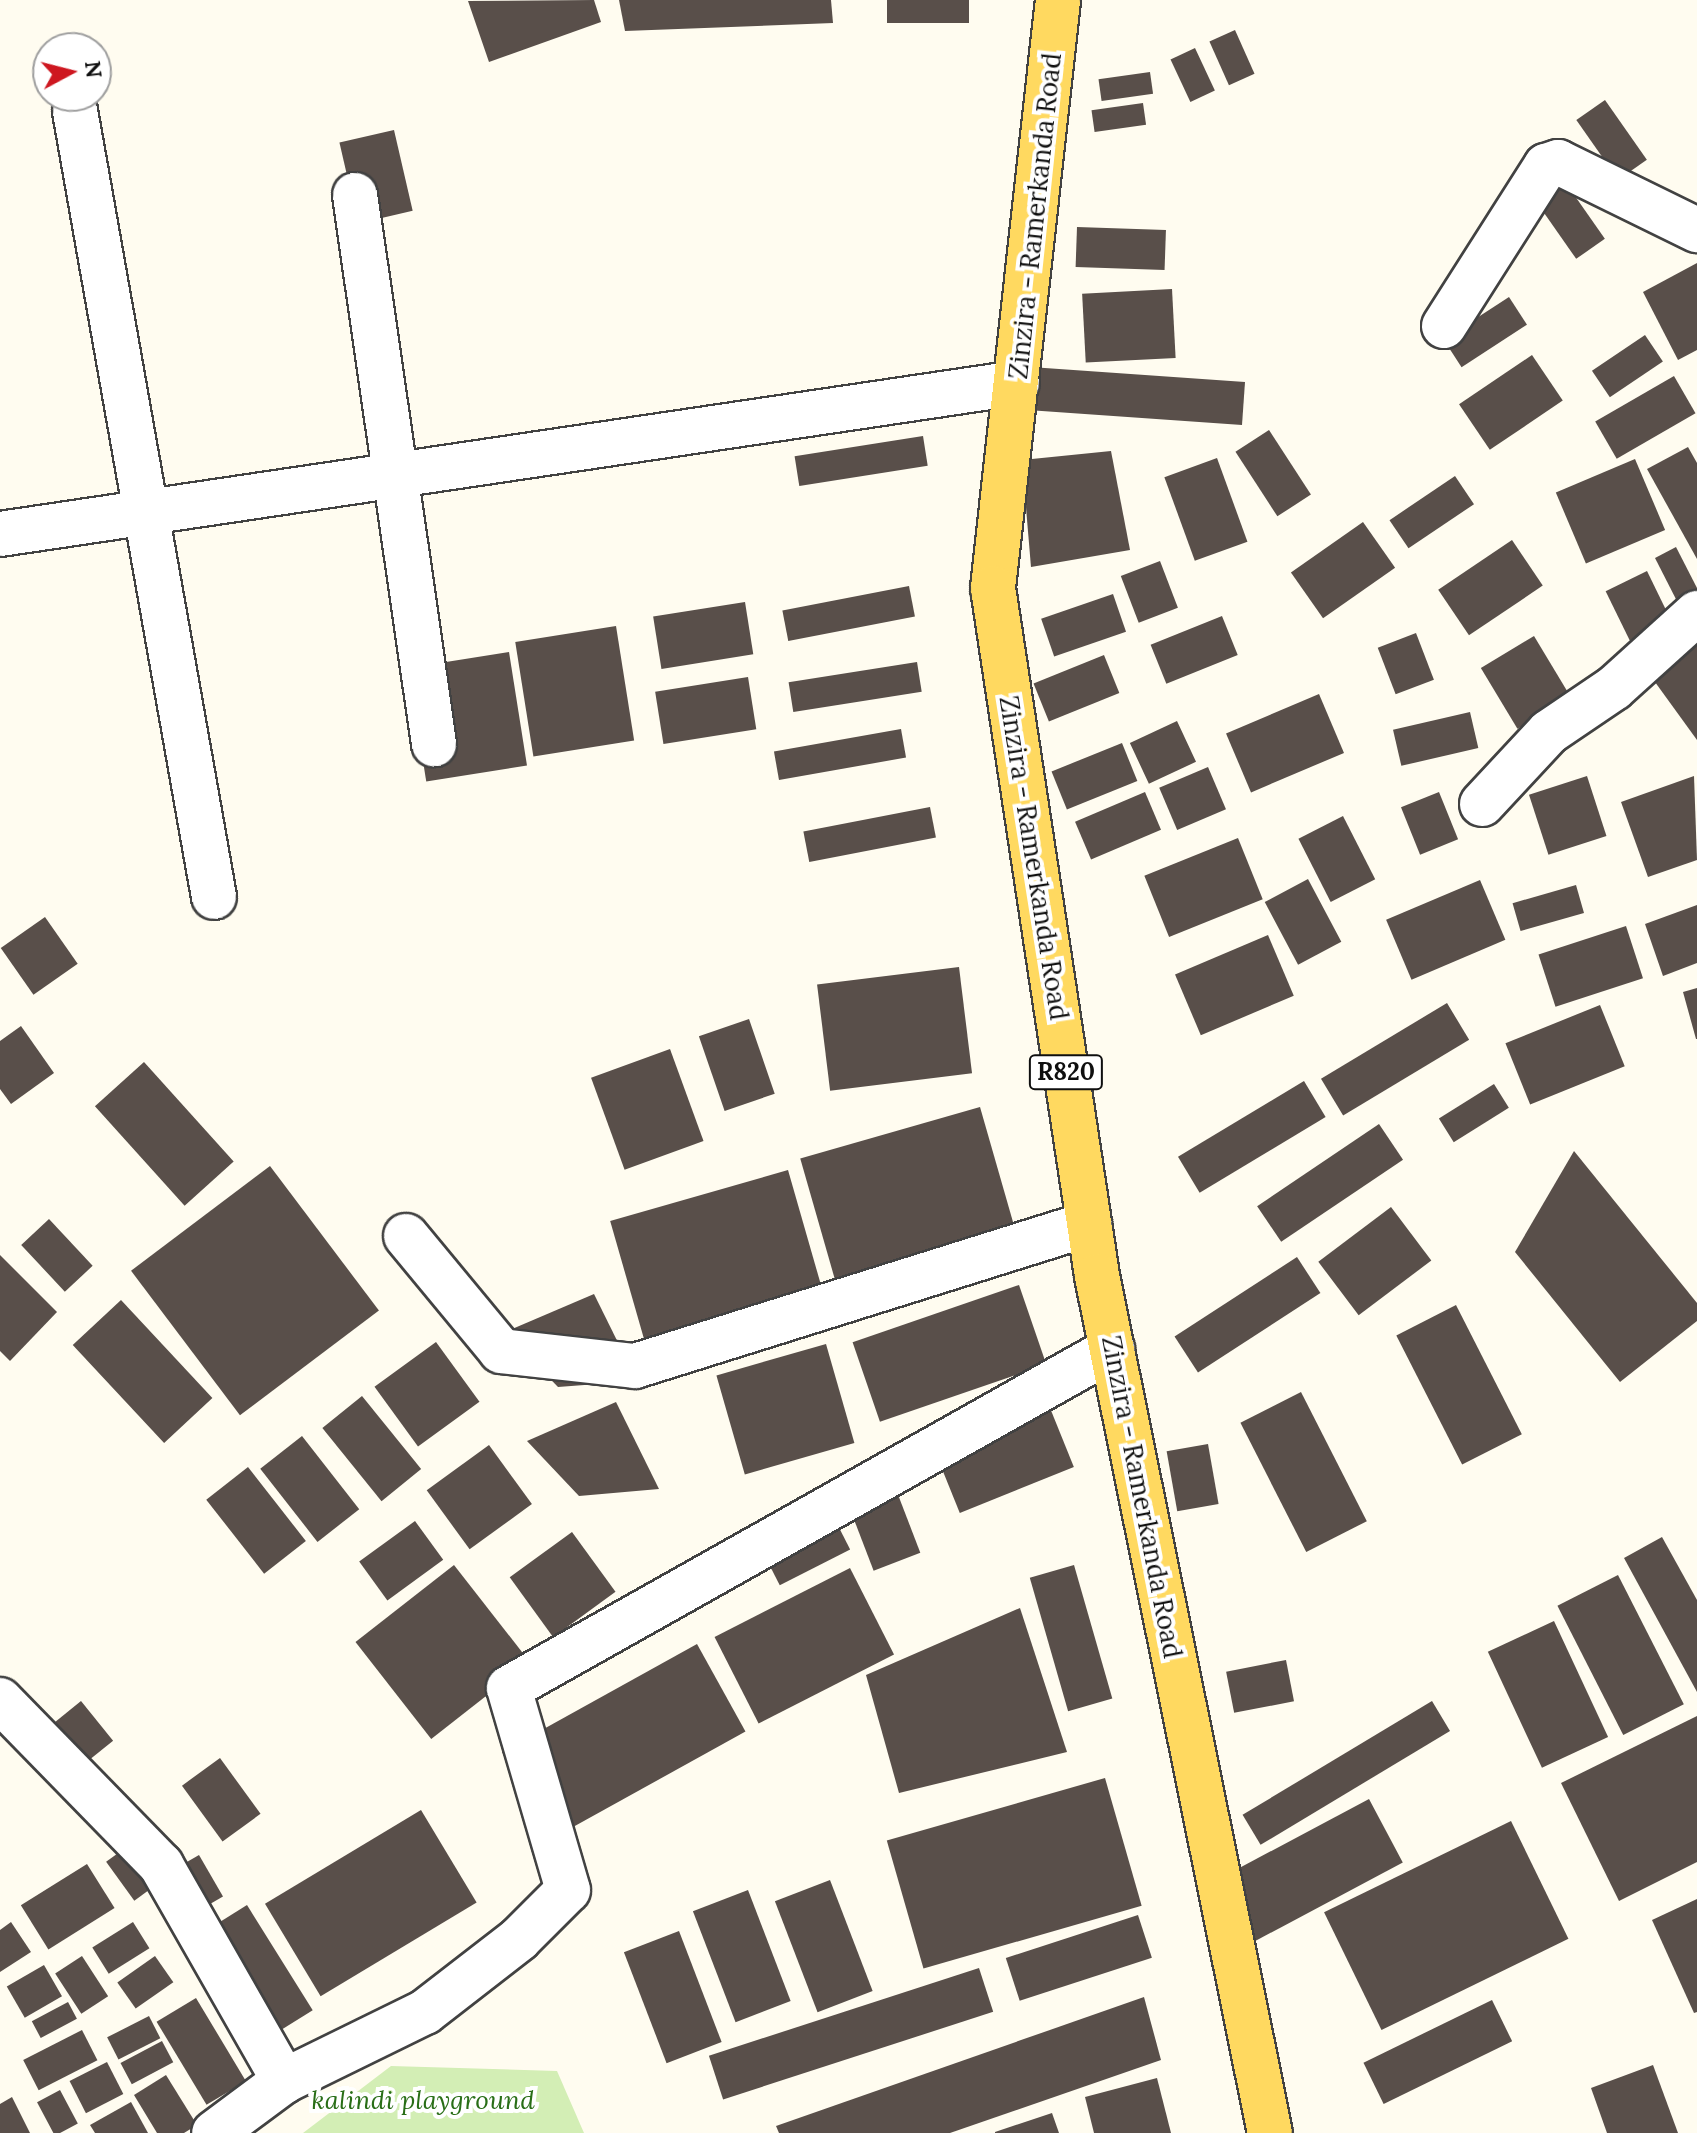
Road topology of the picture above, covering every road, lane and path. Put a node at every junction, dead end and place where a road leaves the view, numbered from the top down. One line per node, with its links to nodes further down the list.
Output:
1 (1058, 0): 6 (main road, Zinzira - Ramerkanda Road / R820)
2 (75, 112): 8 (street)
3 (355, 195): 7 (street)
4 (1697, 230): 5 (street)
5 (1444, 326)
6 (1017, 383): 7 (street); 14 (main road, Zinzira - Ramerkanda Road / R820)
7 (393, 476): 8 (street); 11 (street)
8 (150, 512): 9 (street); 13 (street)
9 (0, 534)
10 (1697, 613): 12 (street)
11 (434, 744)
12 (1482, 804)
13 (214, 897)
14 (1089, 1224): 15 (street); 16 (main road, Zinzira - Ramerkanda Road / R820)
15 (406, 1236)
16 (1112, 1349): 18 (street); 20 (main road, Zinzira - Ramerkanda Road / R820)
17 (0, 1700): 18 (street)
18 (284, 2081): 19 (street)
19 (214, 2133)
20 (1270, 2133)

